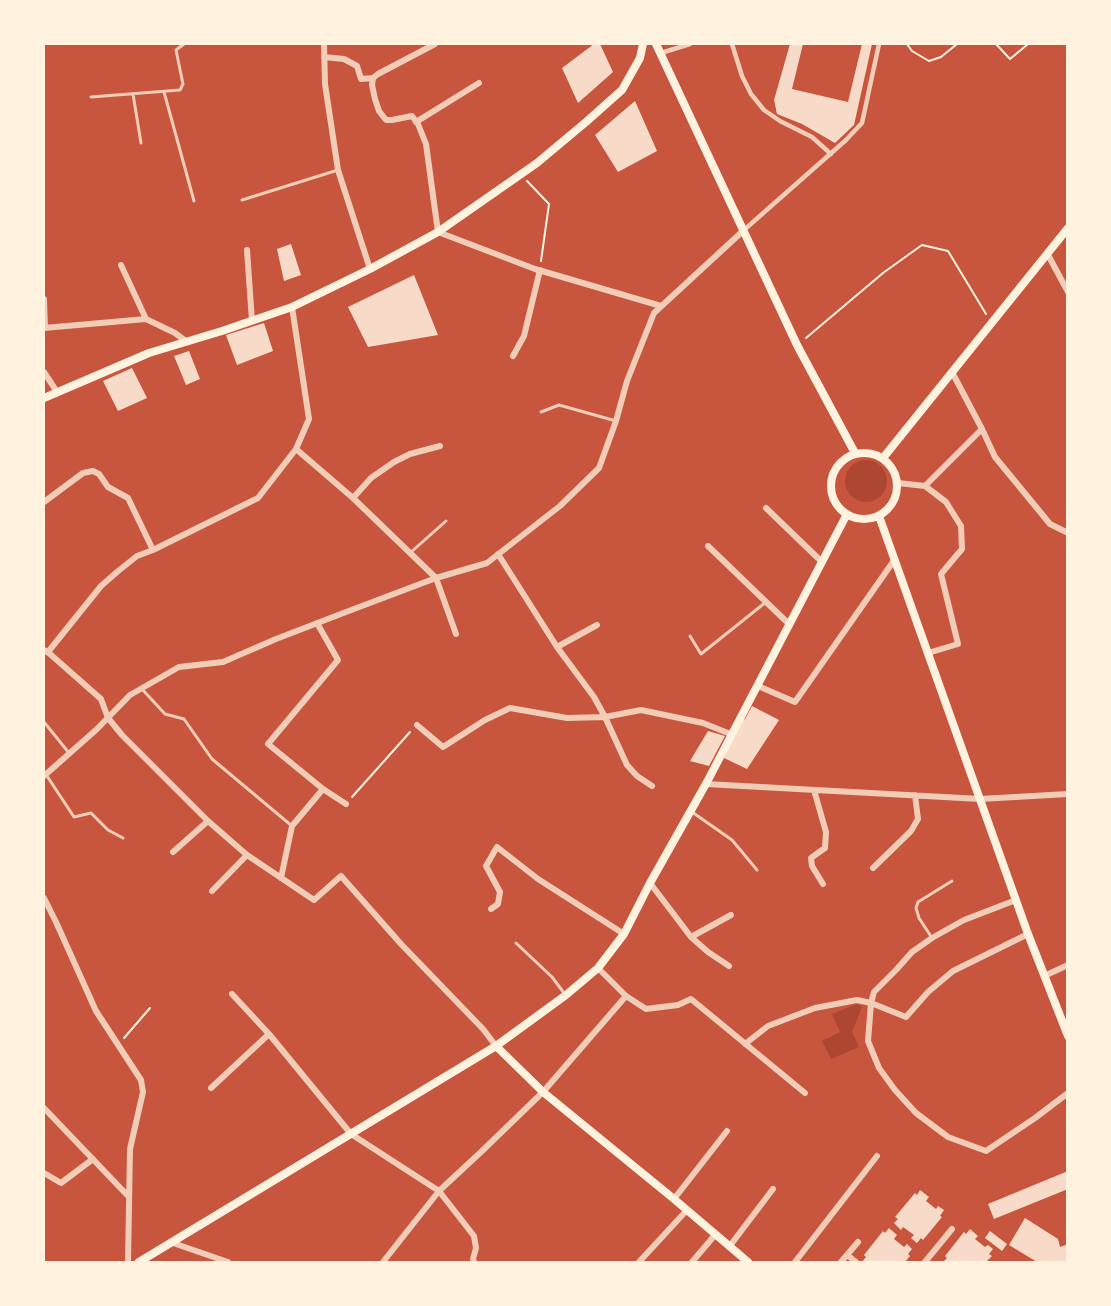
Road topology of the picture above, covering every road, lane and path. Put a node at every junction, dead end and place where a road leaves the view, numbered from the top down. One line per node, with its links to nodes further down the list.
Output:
1 (184, 44): 17 (lane)
2 (324, 44): 14 (street)
3 (435, 44): 15 (street)
4 (643, 44): 24 (main road)
5 (656, 44): 13 (main road)
6 (690, 44): 13 (street)
7 (732, 44): 22 (street)
8 (879, 44): 22 (street)
9 (907, 44): 10 (path)
10 (957, 44)
11 (996, 44): 12 (path)
12 (1028, 44)
13 (660, 53): 28 (main road)
14 (324, 57): 15 (street); 23 (street)
15 (373, 78): 20 (street)
16 (479, 83): 20 (street)
17 (164, 92): 18 (lane); 26 (lane)
18 (133, 94): 19 (lane); 21 (lane)
19 (91, 97)
20 (416, 122): 29 (street)
21 (141, 143)
22 (831, 154): 28 (street)
23 (338, 170): 25 (lane); 33 (street)
24 (521, 174): 29 (main road); 34 (path)
25 (242, 200)
26 (194, 201)
27 (1068, 228): 31 (main road)
28 (744, 230): 37 (street); 44 (main road)
29 (438, 232): 33 (main road); 34 (street)
30 (247, 250): 40 (street)
31 (1047, 253): 35 (street); 41 (main road)
32 (121, 265): 39 (street)
33 (370, 269): 38 (main road)
34 (540, 270): 37 (street); 45 (street)
35 (1068, 292)
36 (44, 299): 42 (street)
37 (661, 306): 51 (street)
38 (292, 307): 40 (main road); 54 (street)
39 (146, 319): 42 (street); 43 (street)
40 (252, 321): 43 (main road)
41 (991, 322): 44 (path); 47 (main road)
42 (44, 328)
43 (187, 342): 48 (main road)
44 (797, 345): 55 (main road)
45 (513, 356)
46 (44, 372): 48 (street)
47 (952, 372): 52 (street); 56 (main road)
48 (57, 392): 49 (main road)
49 (44, 398)
50 (541, 412): 51 (lane)
51 (616, 422): 69 (street)
52 (982, 429): 58 (street); 65 (street)
53 (440, 446): 59 (street)
54 (296, 449): 59 (street); 67 (street)
55 (855, 453): 56 (main road); 62 (main road)
56 (883, 458): 57 (main road)
57 (898, 483): 58 (street); 63 (main road)
58 (925, 486): 81 (street)
59 (353, 498): 68 (street)
60 (44, 502): 67 (street)
61 (766, 508): 71 (street)
62 (847, 514): 63 (main road); 71 (main road)
63 (879, 516): 70 (main road)
64 (446, 521): 68 (lane)
65 (1068, 533)
66 (708, 546): 73 (street)
67 (153, 550): 80 (street)
68 (410, 553): 72 (street)
69 (498, 554): 72 (street); 79 (street)
70 (894, 559): 81 (main road); 82 (street)
71 (822, 562): 76 (main road)
72 (436, 579): 74 (street); 77 (street)
73 (766, 602): 76 (street); 78 (lane)
74 (317, 623): 83 (street); 93 (street)
75 (597, 625): 79 (street)
76 (789, 625): 82 (main road)
77 (456, 634)
78 (690, 636)
79 (557, 647): 84 (street)
80 (46, 651): 85 (street)
81 (928, 652): 97 (main road)
82 (758, 686): 88 (main road)
83 (141, 688): 85 (street); 101 (lane)
84 (605, 717): 87 (street); 88 (street); 92 (street)
85 (108, 718): 89 (street); 100 (street)
86 (44, 722): 89 (lane)
87 (417, 725): 98 (path)
88 (733, 735): 91 (main road)
89 (69, 753): 90 (street)
90 (44, 775): 102 (lane)
91 (706, 784): 94 (street); 99 (main road)
92 (652, 786)
93 (323, 789): 98 (street); 101 (street)
94 (814, 790): 96 (street); 110 (street)
95 (1068, 794): 97 (street)
96 (915, 795): 97 (street); 105 (street)
97 (980, 798): 113 (main road)
98 (346, 804)
99 (691, 811): 106 (lane); 109 (main road)
100 (208, 821): 103 (street); 104 (street)
101 (292, 825): 107 (street)
102 (123, 838)
103 (173, 852)
104 (247, 855): 107 (street); 111 (street)
105 (873, 868)
106 (757, 870)
107 (281, 878): 134 (street)
108 (952, 882): 119 (lane)
109 (650, 883): 116 (main road); 118 (street)
110 (823, 884)
111 (212, 891)
112 (44, 898): 132 (street)
113 (1016, 900): 117 (main road); 119 (street)
114 (491, 909): 116 (street)
115 (731, 915): 118 (street)
116 (624, 934): 123 (main road)
117 (1028, 934): 124 (main road); 128 (street)
118 (691, 937): 122 (street)
119 (932, 938): 128 (street)
120 (516, 943): 126 (lane)
121 (1068, 965): 124 (street)
122 (729, 966)
123 (598, 969): 126 (main road); 127 (street)
124 (1044, 976): 131 (main road)
125 (232, 994): 130 (street)
126 (566, 995): 134 (main road)
127 (626, 996): 133 (street); 136 (street)
128 (871, 1003): 133 (street); 138 (street)
129 (150, 1008): 132 (path)
130 (269, 1034): 135 (street); 141 (street)
131 (1068, 1035)
132 (118, 1044): 147 (street)
133 (745, 1044): 137 (street)
134 (496, 1046): 136 (main road); 141 (main road)
135 (211, 1088)
136 (543, 1092): 146 (street); 148 (main road)
137 (805, 1093)
138 (1068, 1093)
139 (44, 1108): 143 (street)
140 (727, 1131): 148 (street)
141 (351, 1134): 146 (street); 153 (main road)
142 (876, 1156): 164 (street)
143 (93, 1159): 144 (street); 147 (street)
144 (44, 1173)
145 (773, 1189): 154 (street)
146 (439, 1191): 159 (street); 160 (street)
147 (129, 1197): 156 (street)
148 (674, 1199): 149 (main road)
149 (687, 1210): 151 (main road); 161 (street)
150 (952, 1229): 167 (street)
151 (716, 1235): 154 (main road); 162 (street)
152 (858, 1242): 155 (street)
153 (172, 1243): 157 (main road); 158 (street)
154 (729, 1247): 163 (main road)
155 (847, 1255): 165 (street); 166 (street)
156 (128, 1263)
157 (140, 1263)
158 (228, 1263)
159 (383, 1263)
160 (474, 1263)
161 (639, 1263)
162 (692, 1263)
163 (748, 1263)
164 (795, 1263)
165 (841, 1263)
166 (856, 1263)
167 (925, 1263)

